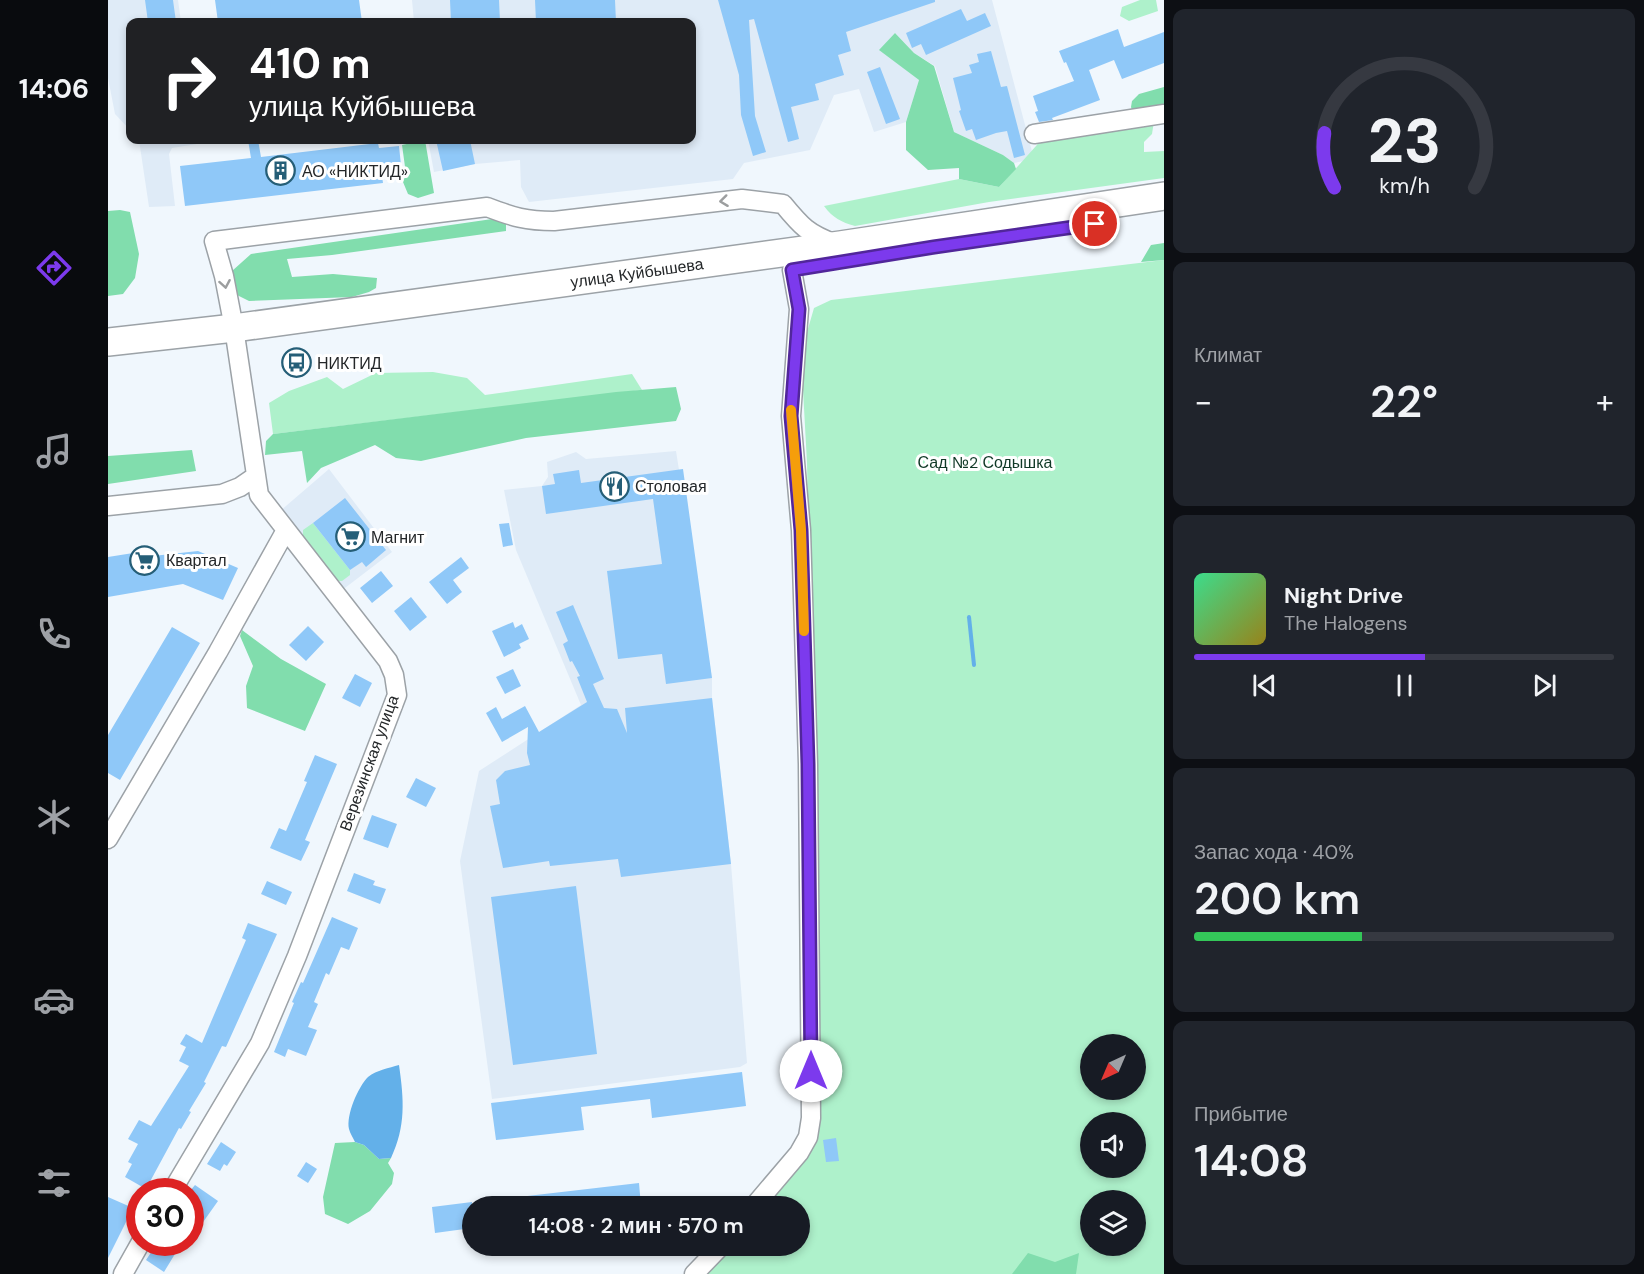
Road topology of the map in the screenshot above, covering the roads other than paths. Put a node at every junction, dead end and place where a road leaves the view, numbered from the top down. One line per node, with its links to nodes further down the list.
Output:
1 (1164, 114): 2 (street)
2 (1034, 134)
3 (1164, 196): 5 (highway, улица Куйбышева)
4 (1164, 215): 6 (highway, улица Куйбышева)
5 (840, 245): 7 (highway, улица Куйбышева); 7 (street, Верезинская улица, one-way to 7)
6 (792, 270): 7 (highway, улица Куйбышева); 15 (street)
7 (235, 335): 8 (highway, улица Куйбышева); 9 (highway, улица Куйбышева); 10 (street, Верезинская улица)
8 (108, 342)
9 (108, 360)
10 (256, 476): 11 (street); 12 (street, Верезинская улица)
11 (108, 506)
12 (286, 530): 13 (street); 14 (street, Верезинская улица)
13 (108, 839)
14 (180, 1178)
15 (762, 1196)
16 (133, 1256): 18 (street)
17 (711, 1256): 19 (street)
18 (123, 1274)
19 (694, 1274)

